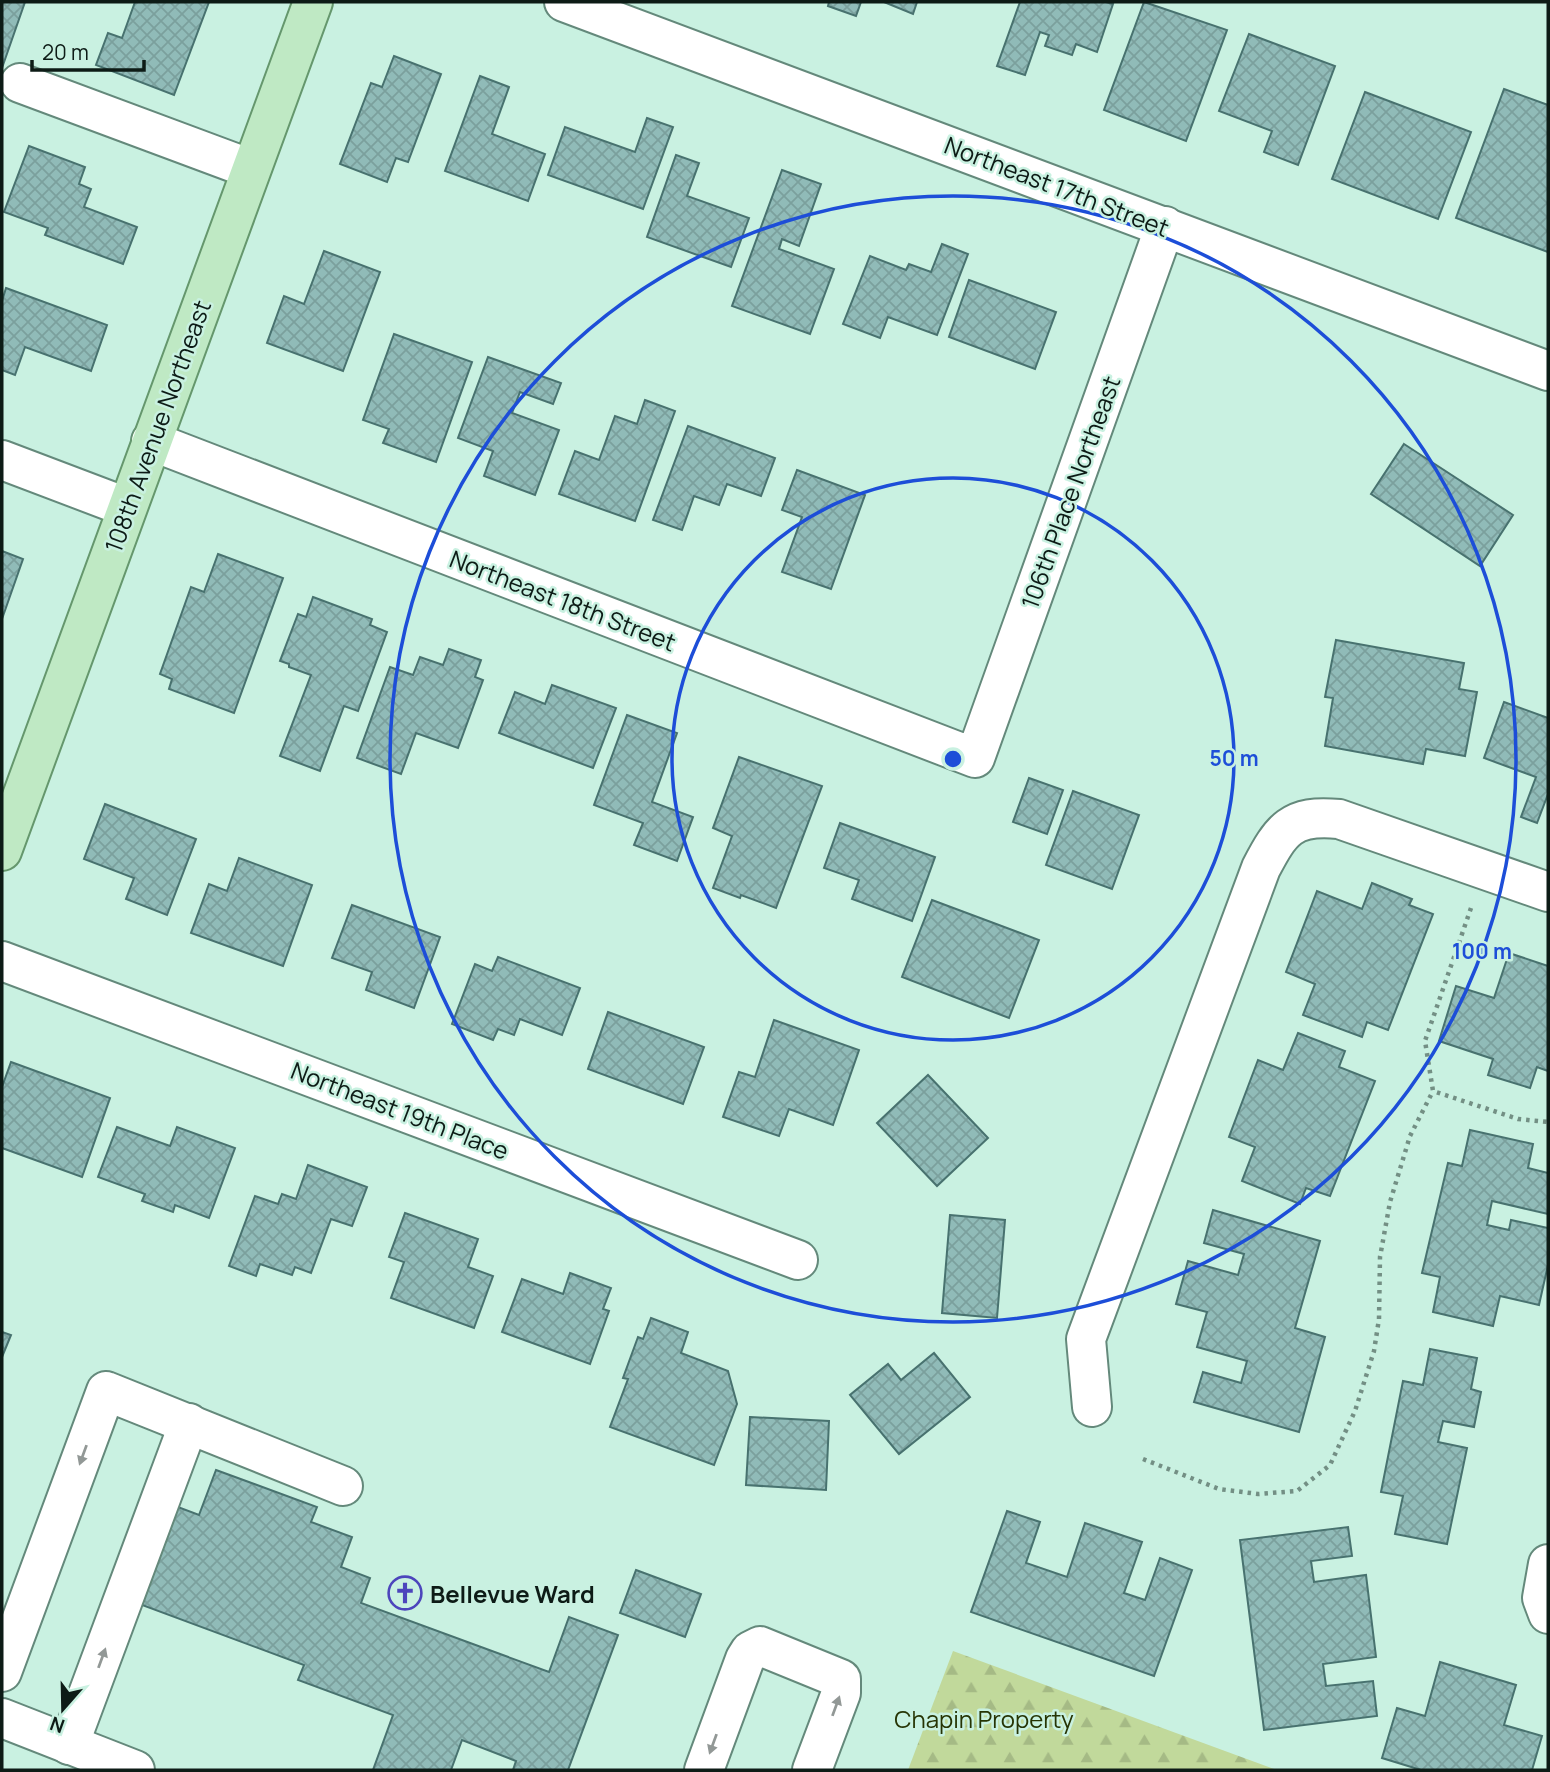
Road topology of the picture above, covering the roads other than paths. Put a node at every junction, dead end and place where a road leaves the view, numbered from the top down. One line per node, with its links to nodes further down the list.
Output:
1 (313, 2): 4 (main road, 108th Avenue Northeast)
2 (564, 2): 5 (street, Northeast 17th Street)
3 (20, 83): 4 (street)
4 (251, 169): 7 (main road, 108th Avenue Northeast)
5 (1165, 226): 6 (street, Northeast 17th Street); 10 (street, 106th Place Northeast)
6 (1548, 371)
7 (151, 441): 9 (main road, 108th Avenue Northeast); 10 (street, Northeast 18th Street)
8 (2, 460): 9 (street)
9 (127, 507): 11 (main road, 108th Avenue Northeast)
10 (975, 758)
11 (2, 851)
12 (1548, 892): 15 (street)
13 (2, 961): 14 (street, Northeast 19th Place)
14 (798, 1260)
15 (1092, 1407)
16 (189, 1423): 17 (street); 20 (street, one-way to 20); 22 (street, one-way to 16)
17 (343, 1486)
18 (1548, 1564): 19 (street)
19 (1548, 1615)
20 (2, 1672)
21 (2, 1718): 22 (street)
22 (69, 1745): 23 (street)
23 (135, 1770)
24 (704, 1770): 25 (street, one-way to 24)
25 (812, 1770)

